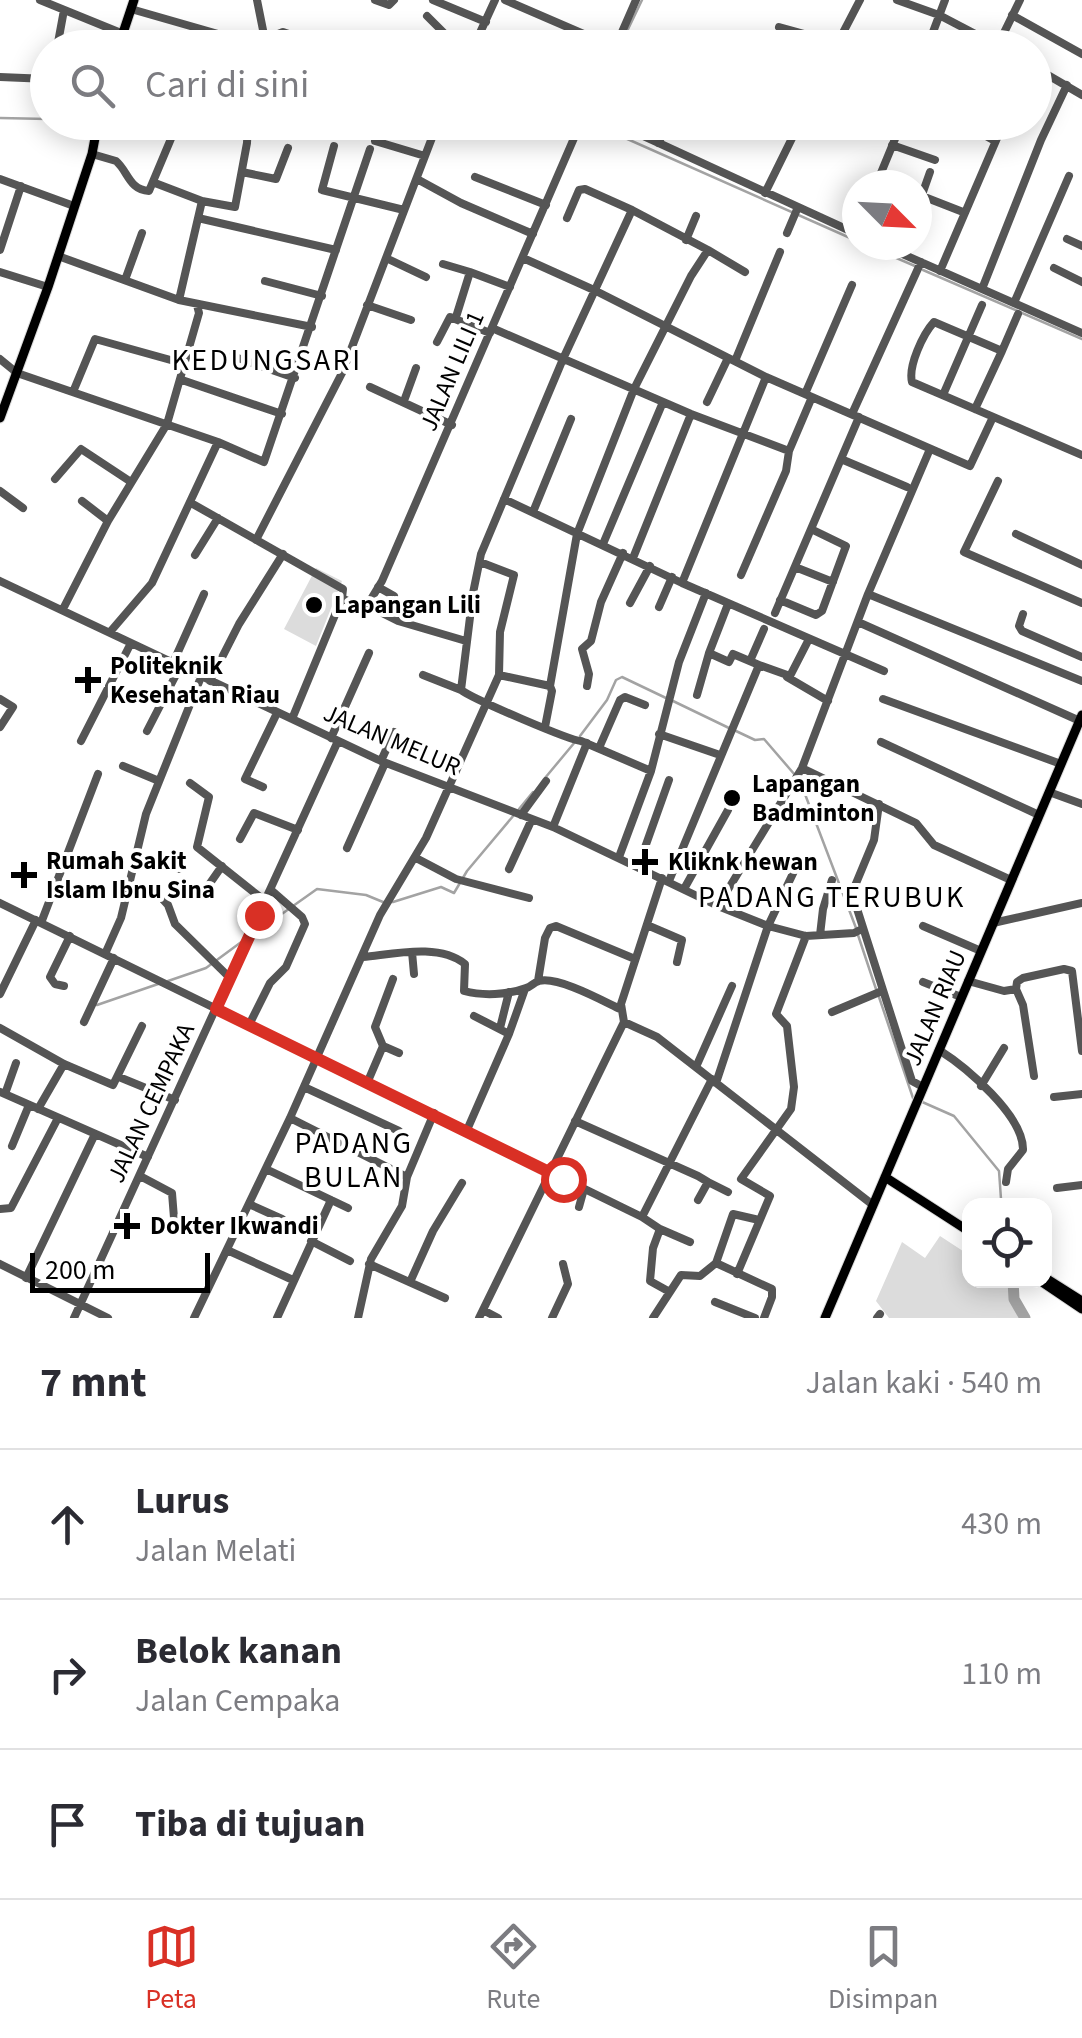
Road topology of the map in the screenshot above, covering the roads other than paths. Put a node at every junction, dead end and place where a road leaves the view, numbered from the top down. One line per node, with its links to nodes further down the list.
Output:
1 (40, 0): 14 (street)
2 (257, 0): 24 (street)
3 (375, 0): 4 (street)
4 (394, 0)
5 (434, 0): 18 (street)
6 (495, 0): 18 (street)
7 (504, 0): 27 (street)
8 (636, 0): 28 (street)
9 (860, 0): 30 (street)
10 (897, 0): 15 (street)
11 (945, 0): 15 (street)
12 (1020, 0): 16 (street)
13 (132, 4): 22 (main road); 23 (street)
14 (64, 10): 20 (street); 21 (street)
15 (939, 14): 31 (street); 32 (street)
16 (1012, 15): 33 (street); 34 (street)
17 (427, 16): 25 (street)
18 (486, 22): 26 (street)
19 (779, 28): 29 (street)
20 (60, 30)
21 (114, 30)
22 (122, 30)
23 (211, 30)
24 (263, 30)
25 (441, 30)
26 (482, 30)
27 (575, 30)
28 (623, 30)
29 (785, 30)
30 (844, 30)
31 (933, 30)
32 (970, 30)
33 (1006, 30)
34 (1039, 30)
35 (1052, 37): 36 (street)
36 (1082, 54)
37 (1052, 77): 40 (street)
38 (0, 78): 39 (street)
39 (30, 79)
40 (1067, 86): 41 (street); 42 (street)
41 (1082, 95)
42 (1052, 117)
43 (95, 140): 58 (main road)
44 (170, 140): 67 (street)
45 (247, 140): 62 (street)
46 (431, 140): 59 (street)
47 (574, 140): 73 (street, JALAN LILI 1)
48 (652, 140): 54 (street)
49 (660, 140): 54 (street)
50 (791, 140): 69 (street)
51 (894, 140): 55 (street)
52 (995, 140): 78 (street)
53 (1041, 140): 111 (street)
54 (658, 143): 69 (street)
55 (892, 145): 60 (street); 61 (street)
56 (334, 146): 70 (street)
57 (288, 148): 62 (street)
58 (92, 154): 67 (street); 74 (main road)
59 (425, 156): 65 (street); 70 (street)
60 (936, 160)
61 (882, 170)
62 (242, 172): 72 (street)
63 (1069, 176): 115 (street)
64 (474, 177): 73 (street)
65 (416, 178): 76 (street); 84 (street)
66 (0, 179): 68 (street)
67 (154, 183): 72 (street)
68 (22, 186): 74 (street); 81 (street)
69 (765, 194): 75 (street)
70 (354, 195): 76 (street); 90 (street)
71 (932, 200): 78 (street)
72 (202, 201): 80 (street)
73 (547, 203): 77 (street); 84 (street, JALAN LILI 1)
74 (74, 206): 93 (main road)
75 (798, 208): 82 (street); 85 (street)
76 (404, 210): 94 (street)
77 (632, 210): 87 (street); 112 (street)
78 (963, 212): 100 (street)
79 (696, 216): 87 (street)
80 (198, 218): 90 (street); 114 (street)
81 (4, 227): 89 (street)
82 (842, 227)
83 (142, 233): 105 (street)
84 (533, 234): 95 (street, JALAN LILI 1)
85 (786, 234)
86 (1067, 238): 88 (street)
87 (686, 240): 91 (street)
88 (1082, 246)
89 (0, 250)
90 (336, 250): 113 (street)
91 (708, 250): 103 (street); 123 (street)
92 (780, 252): 132 (street)
93 (58, 256): 105 (street); 109 (main road)
94 (386, 258): 104 (street); 118 (street)
95 (522, 258): 110 (street, JALAN LILI 1); 112 (street)
96 (916, 260): 97 (street)
97 (921, 262): 100 (street); 150 (street)
98 (443, 264): 102 (street)
99 (1054, 268): 107 (street)
100 (940, 271): 111 (street)
101 (0, 272): 109 (street)
102 (470, 272): 110 (street); 120 (street)
103 (746, 272)
104 (426, 277)
105 (124, 280): 114 (street)
106 (265, 281): 113 (street)
107 (1082, 282)
108 (852, 286): 143 (street)
109 (48, 287): 135 (main road)
110 (510, 287): 124 (street, JALAN LILI 1)
111 (982, 289): 115 (street)
112 (594, 290): 123 (street); 130 (street)
113 (322, 296): 122 (street)
114 (179, 300): 116 (street)
115 (1014, 304): 125 (street)
116 (197, 305): 122 (street); 133 (street)
117 (982, 305): 126 (street)
118 (368, 306): 121 (street); 177 (street)
119 (1018, 314): 128 (street)
120 (456, 317): 124 (street); 127 (street)
121 (411, 320)
122 (312, 327): 137 (street)
123 (666, 328): 132 (street); 140 (street)
124 (491, 331): 130 (street); 155 (street, JALAN LILI 1)
125 (1082, 334)
126 (967, 336): 128 (street); 142 (street); 142 (street)
127 (437, 342)
128 (1002, 351): 147 (street)
129 (232, 356): 137 (street)
130 (563, 358): 140 (street); 167 (street)
131 (0, 359): 135 (street)
132 (732, 359): 136 (street); 146 (street)
133 (185, 364): 138 (street); 141 (street)
134 (416, 368): 144 (street)
135 (18, 373): 141 (street); 152 (main road)
136 (766, 377): 143 (street); 156 (street)
137 (295, 378): 148 (street)
138 (182, 380): 148 (street); 154 (street)
139 (370, 388): 144 (street)
140 (634, 389): 145 (street); 175 (street)
141 (73, 392): 154 (street)
142 (942, 395): 147 (street)
143 (808, 396): 150 (street); 159 (street)
144 (404, 401): 155 (street)
145 (664, 402): 149 (street); 178 (street)
146 (707, 402)
147 (975, 409): 151 (street)
148 (282, 414): 157 (street)
149 (690, 414): 156 (street); 182 (street)
150 (856, 416): 158 (street); 161 (street)
151 (993, 416): 158 (street); 160 (street)
152 (0, 418)
153 (571, 419): 171 (street)
154 (167, 424): 157 (street); 164 (street)
155 (452, 425): 193 (street, JALAN LILI 1)
156 (741, 434): 159 (street); 192 (street)
157 (218, 442): 169 (street)
158 (930, 448): 197 (street)
159 (788, 451): 187 (street)
160 (1082, 455)
161 (840, 459): 165 (street); 174 (street)
162 (55, 479): 164 (street)
163 (998, 481): 191 (street)
164 (131, 482): 173 (street)
165 (907, 487)
166 (0, 492): 170 (street)
167 (504, 499): 171 (street); 183 (street)
168 (82, 502): 173 (street)
169 (190, 503): 172 (street); 211 (street)
170 (23, 508)
171 (533, 512): 175 (street)
172 (218, 518): 177 (street); 180 (street)
173 (108, 520): 206 (street)
174 (811, 529): 186 (street); 190 (street)
175 (576, 534): 178 (street); 227 (street)
176 (1016, 534): 184 (street)
177 (256, 540): 181 (street)
178 (604, 544): 179 (street)
179 (623, 553): 182 (street); 228 (street)
180 (196, 554)
181 (283, 554): 199 (street); 225 (street)
182 (633, 558): 185 (street)
183 (480, 562): 213 (street); 223 (street)
184 (1082, 565)
185 (650, 566): 188 (street); 201 (street)
186 (794, 567): 190 (street); 200 (street)
187 (741, 576)
188 (672, 577): 192 (street); 205 (street)
189 (0, 581): 206 (street, JALAN MELUR)
190 (833, 582): 200 (street)
191 (1034, 582): 194 (street); 202 (street)
192 (682, 583): 196 (street)
193 (378, 588): 198 (street); 204 (street, JALAN LILI 1)
194 (1030, 593)
195 (204, 594): 220 (street)
196 (706, 594): 203 (street); 243 (street)
197 (868, 594): 209 (street); 226 (street)
198 (394, 596)
199 (342, 598): 204 (street); 238 (street)
200 (780, 600): 207 (street)
201 (630, 603)
202 (1082, 603)
203 (728, 604): 212 (street); 216 (street)
204 (368, 606): 213 (street)
205 (660, 607)
206 (64, 609): 211 (street, JALAN MELUR)
207 (775, 613)
208 (1023, 614): 218 (street)
209 (858, 622): 217 (street); 237 (street)
210 (764, 629): 219 (street)
211 (110, 632): 214 (street, JALAN MELUR)
212 (809, 638): 217 (street); 224 (street)
213 (466, 641): 229 (street)
214 (131, 643): 220 (street, JALAN MELUR); 245 (street)
215 (369, 653): 244 (street, JALAN CEMPAKA)
216 (709, 654): 219 (street); 230 (street)
217 (845, 654): 221 (street); 232 (street)
218 (1082, 656)
219 (754, 663): 224 (street); 249 (street)
220 (177, 665): 225 (street, JALAN MELUR); 241 (street)
221 (884, 671)
222 (422, 675): 229 (street)
223 (499, 675): 227 (street); 234 (street)
224 (786, 677): 232 (street)
225 (206, 679): 236 (street, JALAN MELUR); 257 (street)
226 (1082, 681)
227 (550, 686): 239 (street)
228 (588, 686)
229 (461, 690): 234 (street)
230 (696, 695)
231 (0, 699): 240 (street)
232 (828, 700): 255 (street)
233 (883, 700): 251 (street)
234 (488, 702): 239 (street); 260 (street)
235 (645, 705): 248 (street)
236 (277, 712): 238 (street, JALAN MELUR); 261 (street)
237 (1081, 718): 251 (main road, JALAN RIAU)
238 (292, 719): 244 (street, JALAN MELUR)
239 (545, 726): 246 (street)
240 (0, 727)
241 (147, 731)
242 (394, 732): 250 (street)
243 (659, 734): 249 (street); 253 (street)
244 (335, 739): 250 (street, JALAN MELUR); 270 (street, JALAN CEMPAKA)
245 (80, 742)
246 (580, 742): 248 (street); 269 (street)
247 (882, 742): 267 (street)
248 (600, 748): 253 (street)
249 (720, 755): 281 (street)
250 (383, 762): 260 (street, JALAN MELUR); 272 (street)
251 (1061, 764): 262 (main road, JALAN RIAU)
252 (123, 766): 257 (street)
253 (651, 770): 275 (street)
254 (98, 774): 293 (street)
255 (799, 775): 263 (street); 292 (street)
256 (669, 780): 278 (street)
257 (160, 781): 273 (street)
258 (546, 781): 266 (street)
259 (190, 783): 277 (street)
260 (450, 786): 266 (street, JALAN MELUR); 274 (street)
261 (262, 787)
262 (1050, 792): 264 (street); 267 (main road, JALAN RIAU)
263 (879, 804): 283 (street); 298 (street)
264 (1082, 804)
265 (728, 810): 284 (street)
266 (517, 813): 268 (street, JALAN MELUR)
267 (1039, 815): 283 (main road, JALAN RIAU)
268 (532, 819): 269 (street, JALAN MELUR); 280 (street)
269 (553, 827): 275 (street, JALAN MELUR)
270 (298, 830): 271 (street); 285 (street, JALAN CEMPAKA)
271 (240, 838)
272 (347, 848)
273 (136, 854): 279 (street); 304 (street)
274 (416, 858): 288 (street); 305 (street)
275 (619, 858): 278 (street, JALAN MELUR)
276 (797, 865): 296 (street)
277 (222, 866): 287 (street); 289 (street)
278 (638, 867): 281 (street, JALAN MELUR)
279 (180, 869)
280 (509, 869)
281 (665, 880): 284 (street, JALAN MELUR); 295 (street)
282 (832, 880): 301 (street)
283 (1012, 880): 294 (main road, JALAN RIAU)
284 (684, 889): 292 (street, JALAN MELUR)
285 (271, 890): 289 (street, JALAN CEMPAKA); 328 (street)
286 (157, 893): 309 (street)
287 (202, 896)
288 (529, 898)
289 (265, 901): 309 (street, JALAN CEMPAKA)
290 (1082, 902): 294 (street)
291 (0, 903): 293 (street)
292 (718, 906): 296 (street, JALAN MELUR)
293 (39, 921): 299 (street); 320 (street)
294 (993, 923): 302 (main road, JALAN RIAU)
295 (646, 925): 306 (street); 307 (street)
296 (768, 926): 300 (street, JALAN MELUR); 345 (street)
297 (922, 926): 302 (street)
298 (858, 931): 301 (street, JALAN MELUR); 319 (street)
299 (70, 936): 304 (street); 314 (street)
300 (806, 936): 301 (street, JALAN MELUR); 358 (street)
301 (820, 936)
302 (981, 950): 311 (main road, JALAN RIAU)
303 (412, 952): 305 (street); 308 (street); 318 (street)
304 (110, 956): 322 (street); 326 (street)
305 (362, 957): 338 (street)
306 (636, 959): 313 (street); 323 (street)
307 (677, 962)
308 (414, 974)
309 (230, 978): 322 (street, JALAN CEMPAKA)
310 (393, 979): 333 (street)
311 (968, 981): 317 (street); 321 (main road, JALAN RIAU)
312 (923, 982): 321 (street)
313 (536, 983): 316 (street); 323 (street)
314 (64, 986)
315 (732, 986): 341 (street)
316 (524, 989): 318 (street); 332 (street)
317 (1016, 990): 336 (street); 342 (street)
318 (509, 992): 331 (street)
319 (876, 993): 324 (street); 347 (street)
320 (0, 994)
321 (961, 997): 335 (main road, JALAN RIAU)
322 (216, 1009): 328 (street); 352 (street, JALAN CEMPAKA)
323 (620, 1009): 327 (street)
324 (832, 1012)
325 (474, 1016): 331 (street)
326 (84, 1022)
327 (624, 1022): 341 (street); 357 (street)
328 (249, 1024): 338 (street)
329 (142, 1026): 343 (street)
330 (0, 1028): 340 (street)
331 (500, 1028): 332 (street)
332 (510, 1034): 359 (street)
333 (383, 1046): 337 (street); 344 (street)
334 (1004, 1048): 346 (street)
335 (939, 1050): 346 (street); 347 (main road, JALAN RIAU)
336 (1082, 1050)
337 (399, 1053)
338 (317, 1058): 344 (street); 348 (street)
339 (16, 1063): 349 (street)
340 (64, 1064): 343 (street); 353 (street)
341 (696, 1067): 345 (street)
342 (1034, 1076)
343 (119, 1077): 352 (street)
344 (368, 1081): 354 (street)
345 (714, 1081): 358 (street); 364 (street)
346 (981, 1086): 371 (street)
347 (923, 1087): 369 (main road, JALAN RIAU)
348 (304, 1088): 356 (street); 360 (street)
349 (2, 1094): 353 (street)
350 (1082, 1094): 351 (street)
351 (1054, 1098)
352 (174, 1100): 363 (street, JALAN CEMPAKA)
353 (34, 1107): 355 (street); 362 (street)
354 (434, 1113): 359 (street); 368 (street)
355 (58, 1118): 361 (street); 382 (street)
356 (290, 1118): 365 (street); 368 (street)
357 (575, 1121): 364 (street); 366 (street)
358 (775, 1128): 380 (street); 387 (street)
359 (467, 1130): 366 (street)
360 (399, 1131)
361 (95, 1134): 363 (street); 399 (street)
362 (12, 1146)
363 (148, 1157): 367 (street, JALAN CEMPAKA)
364 (671, 1162): 370 (street); 385 (street)
365 (266, 1169): 377 (street); 379 (street)
366 (550, 1172): 375 (street); 410 (street)
367 (140, 1176): 384 (street); 408 (street, JALAN CEMPAKA)
368 (408, 1177): 396 (street)
369 (885, 1177): 380 (main road, JALAN RIAU); 388 (main road)
370 (708, 1182): 376 (street); 378 (street)
371 (1006, 1182)
372 (462, 1183): 401 (street)
373 (1082, 1185): 374 (street)
374 (1057, 1188)
375 (584, 1189): 381 (street); 385 (street)
376 (728, 1192)
377 (331, 1200): 383 (street); 390 (street)
378 (698, 1200)
379 (249, 1204): 386 (street); 392 (street)
380 (873, 1206): 421 (main road, JALAN RIAU)
381 (579, 1207)
382 (0, 1208)
383 (348, 1208)
384 (174, 1218)
385 (642, 1218): 389 (street)
386 (282, 1219)
387 (759, 1220): 394 (street); 398 (street)
388 (962, 1227)
389 (660, 1229): 391 (street); 404 (street)
390 (311, 1241): 393 (street); 400 (street)
391 (690, 1242)
392 (226, 1250): 400 (street); 413 (street)
393 (350, 1261)
394 (716, 1262): 398 (street); 404 (street)
395 (0, 1264): 399 (street)
396 (369, 1264): 401 (street); 415 (street)
397 (563, 1264): 417 (street)
398 (737, 1274): 420 (street)
399 (26, 1278): 408 (street)
400 (293, 1280): 414 (street)
401 (410, 1282): 405 (street)
402 (1052, 1284): 406 (main road)
403 (1052, 1286): 409 (main road)
404 (668, 1291): 418 (street)
405 (446, 1298)
406 (1082, 1301)
407 (715, 1302): 419 (street)
408 (81, 1303): 411 (street, JALAN CEMPAKA); 412 (street)
409 (1082, 1309)
410 (481, 1314): 416 (street)
411 (74, 1318)
412 (108, 1318)
413 (194, 1318)
414 (276, 1318)
415 (358, 1318)
416 (498, 1318)
417 (552, 1318)
418 (653, 1318)
419 (755, 1318)
420 (764, 1318)
421 (826, 1318)

